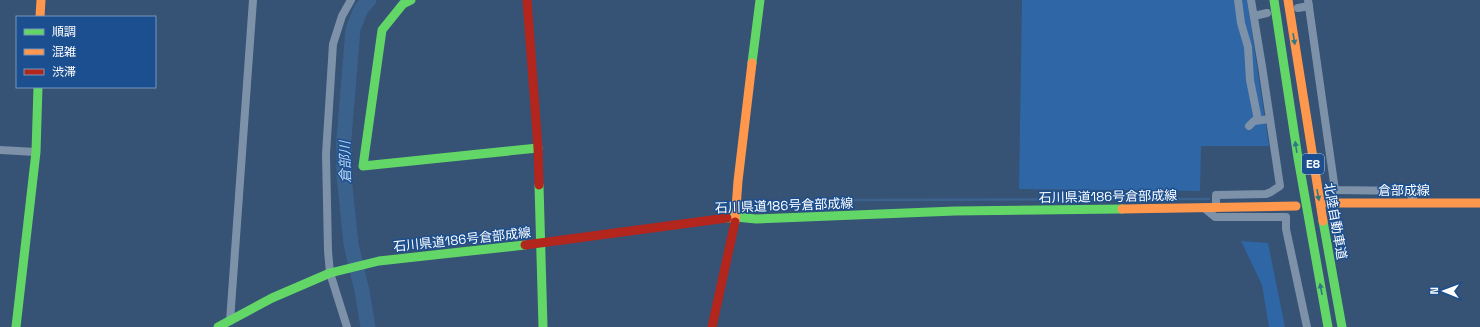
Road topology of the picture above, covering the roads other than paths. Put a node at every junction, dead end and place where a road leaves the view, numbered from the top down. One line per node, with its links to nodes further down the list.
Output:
1 (41, 0): 14 (main road)
2 (253, 0): 32 (street)
3 (351, 0): 31 (street)
4 (411, 0): 20 (main road)
5 (527, 0): 20 (main road)
6 (760, 0): 29 (main road)
7 (1238, 0): 18 (street)
8 (1251, 0): 15 (street)
9 (1274, 0): 39 (main road, 北陸自動車道 / E8, one-way to 9)
10 (1288, 0): 40 (main road, 北陸自動車道 / E8, one-way to 40)
11 (1309, 3): 12 (street); 24 (street)
12 (1298, 8)
13 (1267, 13): 15 (street)
14 (40, 16)
15 (1254, 16): 17 (street)
16 (38, 88): 22 (main road)
17 (1270, 119): 18 (street); 28 (street)
18 (1258, 120): 19 (street)
19 (1249, 126)
20 (538, 148): 30 (main road)
21 (0, 150): 22 (street)
22 (36, 152): 33 (main road)
23 (1328, 203): 24 (main road, 倉部成線)
24 (1415, 203): 25 (main road, 倉部成線)
25 (1480, 203)
26 (1296, 206): 28 (main road, 石川県道186号倉部成線)
27 (1204, 208): 28 (main road, 石川県道186号倉部成線); 29 (main road, 石川県道186号倉部成線); 38 (street)
28 (1216, 208)
29 (736, 217): 30 (main road, 石川県道186号倉部成線); 37 (main road)
30 (541, 244): 31 (main road, 石川県道186号倉部成線); 36 (main road)
31 (332, 273): 32 (main road, 石川県道186号倉部成線); 35 (street)
32 (230, 321): 34 (main road, 石川県道186号倉部成線)
33 (16, 327)
34 (218, 327)
35 (347, 327)
36 (543, 327)
37 (712, 327)
38 (1307, 327)
39 (1328, 327)
40 (1342, 327)

